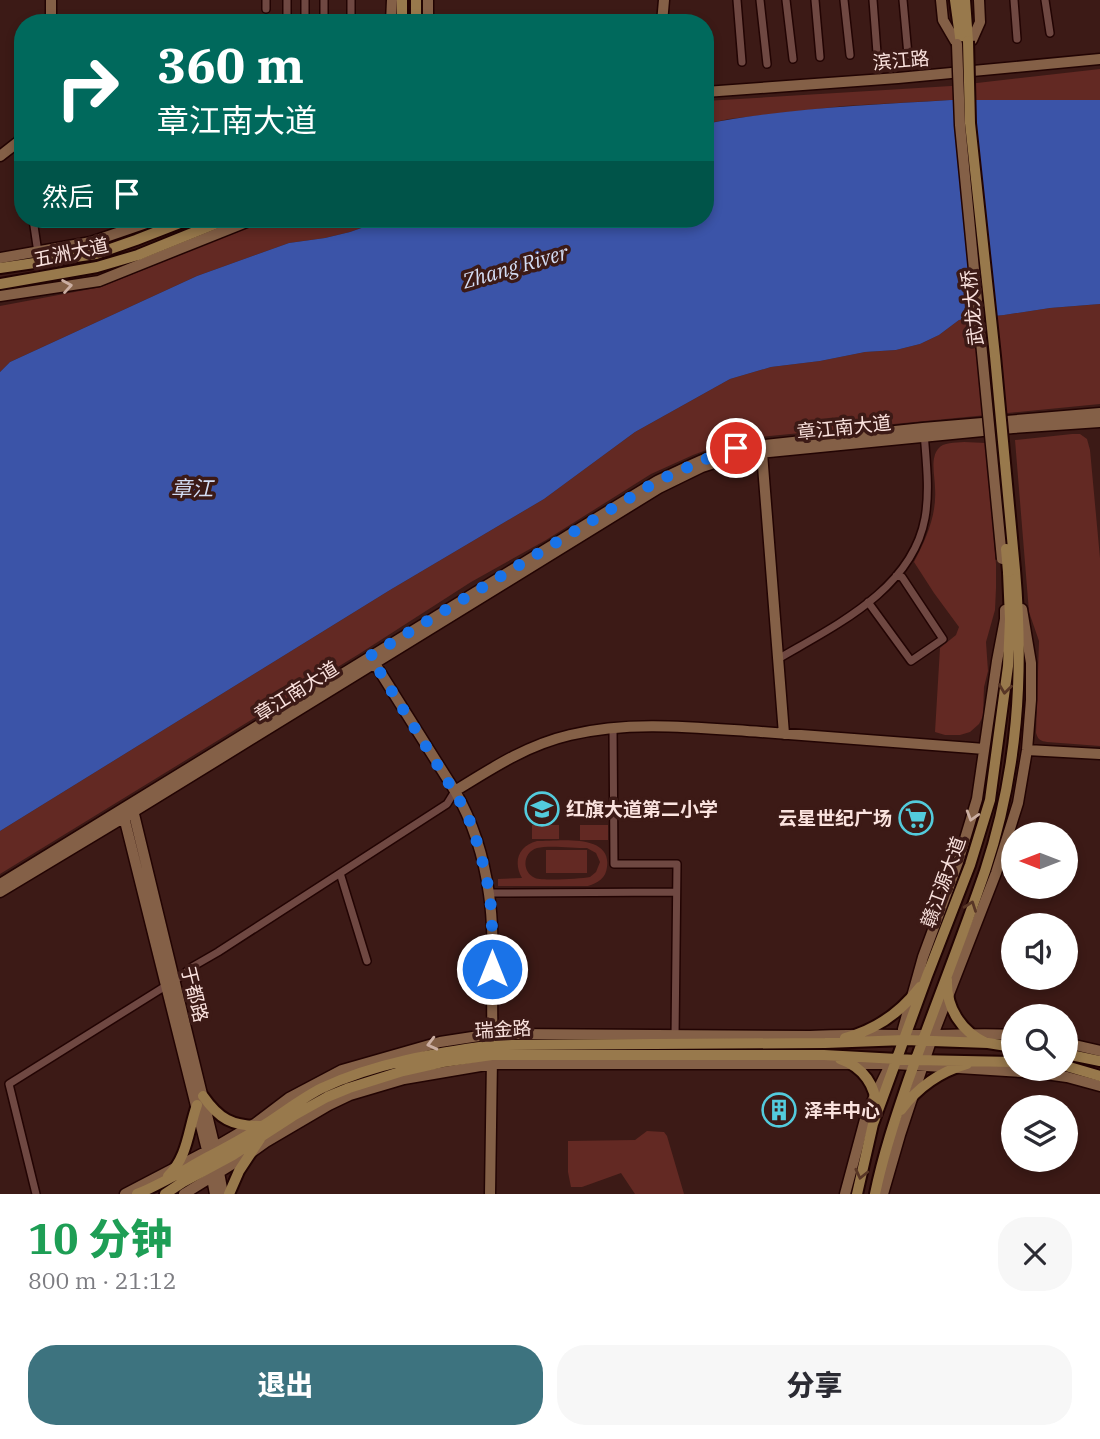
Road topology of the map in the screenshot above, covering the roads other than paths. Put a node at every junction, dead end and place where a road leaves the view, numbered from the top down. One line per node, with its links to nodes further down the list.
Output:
1 (266, 0): 15 (street)
2 (737, 0): 26 (street)
3 (760, 0): 27 (street)
4 (786, 0): 24 (street)
5 (815, 0): 23 (street)
6 (844, 0): 21 (street)
7 (873, 0): 19 (street)
8 (903, 0): 22 (street)
9 (941, 0): 18 (street)
10 (955, 0): 18 (main road)
11 (965, 0): 18 (main road)
12 (979, 0): 18 (street)
13 (1014, 0): 17 (street)
14 (1045, 0): 16 (street)
15 (266, 9)
16 (1050, 33)
17 (1017, 39)
18 (964, 42): 47 (main road, 武龙大桥, bridge)
19 (877, 53)
20 (1100, 53): 28 (street, 滨江路)
21 (849, 55)
22 (908, 55)
23 (820, 57)
24 (793, 59)
25 (1100, 59): 29 (street, 滨江路)
26 (742, 62)
27 (767, 64)
28 (714, 85)
29 (714, 91)
30 (14, 144): 31 (street)
31 (0, 156)
32 (34, 228): 37 (street)
33 (167, 228): 39 (main road, 五洲大道)
34 (205, 228): 40 (main road, 五洲大道)
35 (232, 228): 41 (street, one-way to 35)
36 (130, 229): 37 (street)
37 (38, 253): 38 (street)
38 (0, 258)
39 (0, 268)
40 (0, 284)
41 (0, 296)
42 (1100, 413): 44 (street)
43 (1100, 423): 44 (street)
44 (1013, 424): 45 (street, 章江南大道)
45 (924, 432): 46 (street, 章江南大道); 48 (street); 50 (street, 章江南大道)
46 (762, 453): 50 (street, 章江南大道); 51 (street)
47 (1011, 571): 54 (street); 55 (street); 65 (main road, 赣江源大道, one-way to 47); 66 (main road, 赣江源大道, one-way to 66)
48 (896, 576): 49 (street); 49 (street)
49 (868, 602): 51 (street)
50 (372, 659): 57 (street); 58 (street, 章江南大道)
51 (778, 659): 53 (street)
52 (613, 728): 53 (street); 57 (street); 62 (street)
53 (784, 734): 54 (street)
54 (984, 749): 69 (street, one-way to 69)
55 (1027, 750): 56 (street); 68 (street)
56 (1100, 754)
57 (455, 791): 59 (street); 63 (street)
58 (128, 810): 60 (street, 章江南大道); 61 (street, 章江南大道); 67 (street, 于都路)
59 (341, 873): 64 (street); 67 (street)
60 (0, 884)
61 (0, 892)
62 (676, 892): 63 (street); 75 (street)
63 (489, 893): 80 (street)
64 (367, 961)
65 (948, 971): 68 (main road); 74 (main road, 赣江源大道)
66 (927, 976): 69 (main road); 73 (main road, 赣江源大道)
67 (170, 983): 95 (street, 于都路); 103 (street)
68 (948, 996): 71 (main road); 74 (street)
69 (912, 997): 70 (main road); 73 (street)
70 (857, 1034): 73 (street); 75 (street); 79 (main road)
71 (971, 1034): 72 (street); 74 (street); 76 (main road)
72 (1001, 1034)
73 (903, 1037): 74 (main road, 瑞金路); 79 (main road, 瑞金路); 84 (main road, 赣江源大道)
74 (928, 1038): 76 (main road, 瑞金路); 87 (main road, 赣江源大道)
75 (675, 1040): 79 (main road, 瑞金路); 80 (main road, 瑞金路)
76 (988, 1043): 77 (main road)
77 (1001, 1045)
78 (1078, 1046): 81 (street)
79 (824, 1049): 80 (main road, 瑞金路); 84 (main road, 瑞金路); 88 (main road)
80 (492, 1050): 88 (street); 97 (main road, 瑞金路); 99 (street); 111 (street)
81 (1100, 1051)
82 (1078, 1056): 86 (main road)
83 (988, 1060): 85 (main road); 87 (main road, 瑞金路); 89 (main road)
84 (894, 1061): 87 (main road, 瑞金路); 88 (street); 94 (street); 96 (main road, 赣江源大道)
85 (1001, 1061)
86 (1100, 1061)
87 (919, 1063): 89 (street); 93 (street); 98 (main road, 赣江源大道)
88 (851, 1064): 94 (main road)
89 (954, 1068): 92 (street); 93 (main road)
90 (1078, 1070): 91 (main road)
91 (1100, 1076)
92 (1100, 1086)
93 (913, 1095): 98 (main road); 115 (street)
94 (875, 1096): 96 (main road); 112 (street)
95 (200, 1101): 97 (main road); 100 (street, 于都路); 101 (main road)
96 (873, 1126): 98 (main road); 113 (main road, 赣江源大道, one-way to 113)
97 (259, 1130): 99 (main road); 100 (main road, 瑞金路)
98 (891, 1130): 114 (main road, 赣江源大道)
99 (252, 1152): 100 (street); 110 (main road)
100 (213, 1161): 101 (street); 102 (main road, 瑞金路); 107 (street); 108 (street, 于都路); 109 (street, 于都路)
101 (176, 1168): 102 (main road); 104 (street)
102 (161, 1190): 105 (main road, 瑞金路); 106 (main road)
103 (36, 1194)
104 (125, 1194)
105 (137, 1194)
106 (144, 1194)
107 (184, 1194)
108 (215, 1194)
109 (223, 1194)
110 (229, 1194)
111 (490, 1194)
112 (845, 1194)
113 (857, 1194)
114 (875, 1194)
115 (883, 1194)

